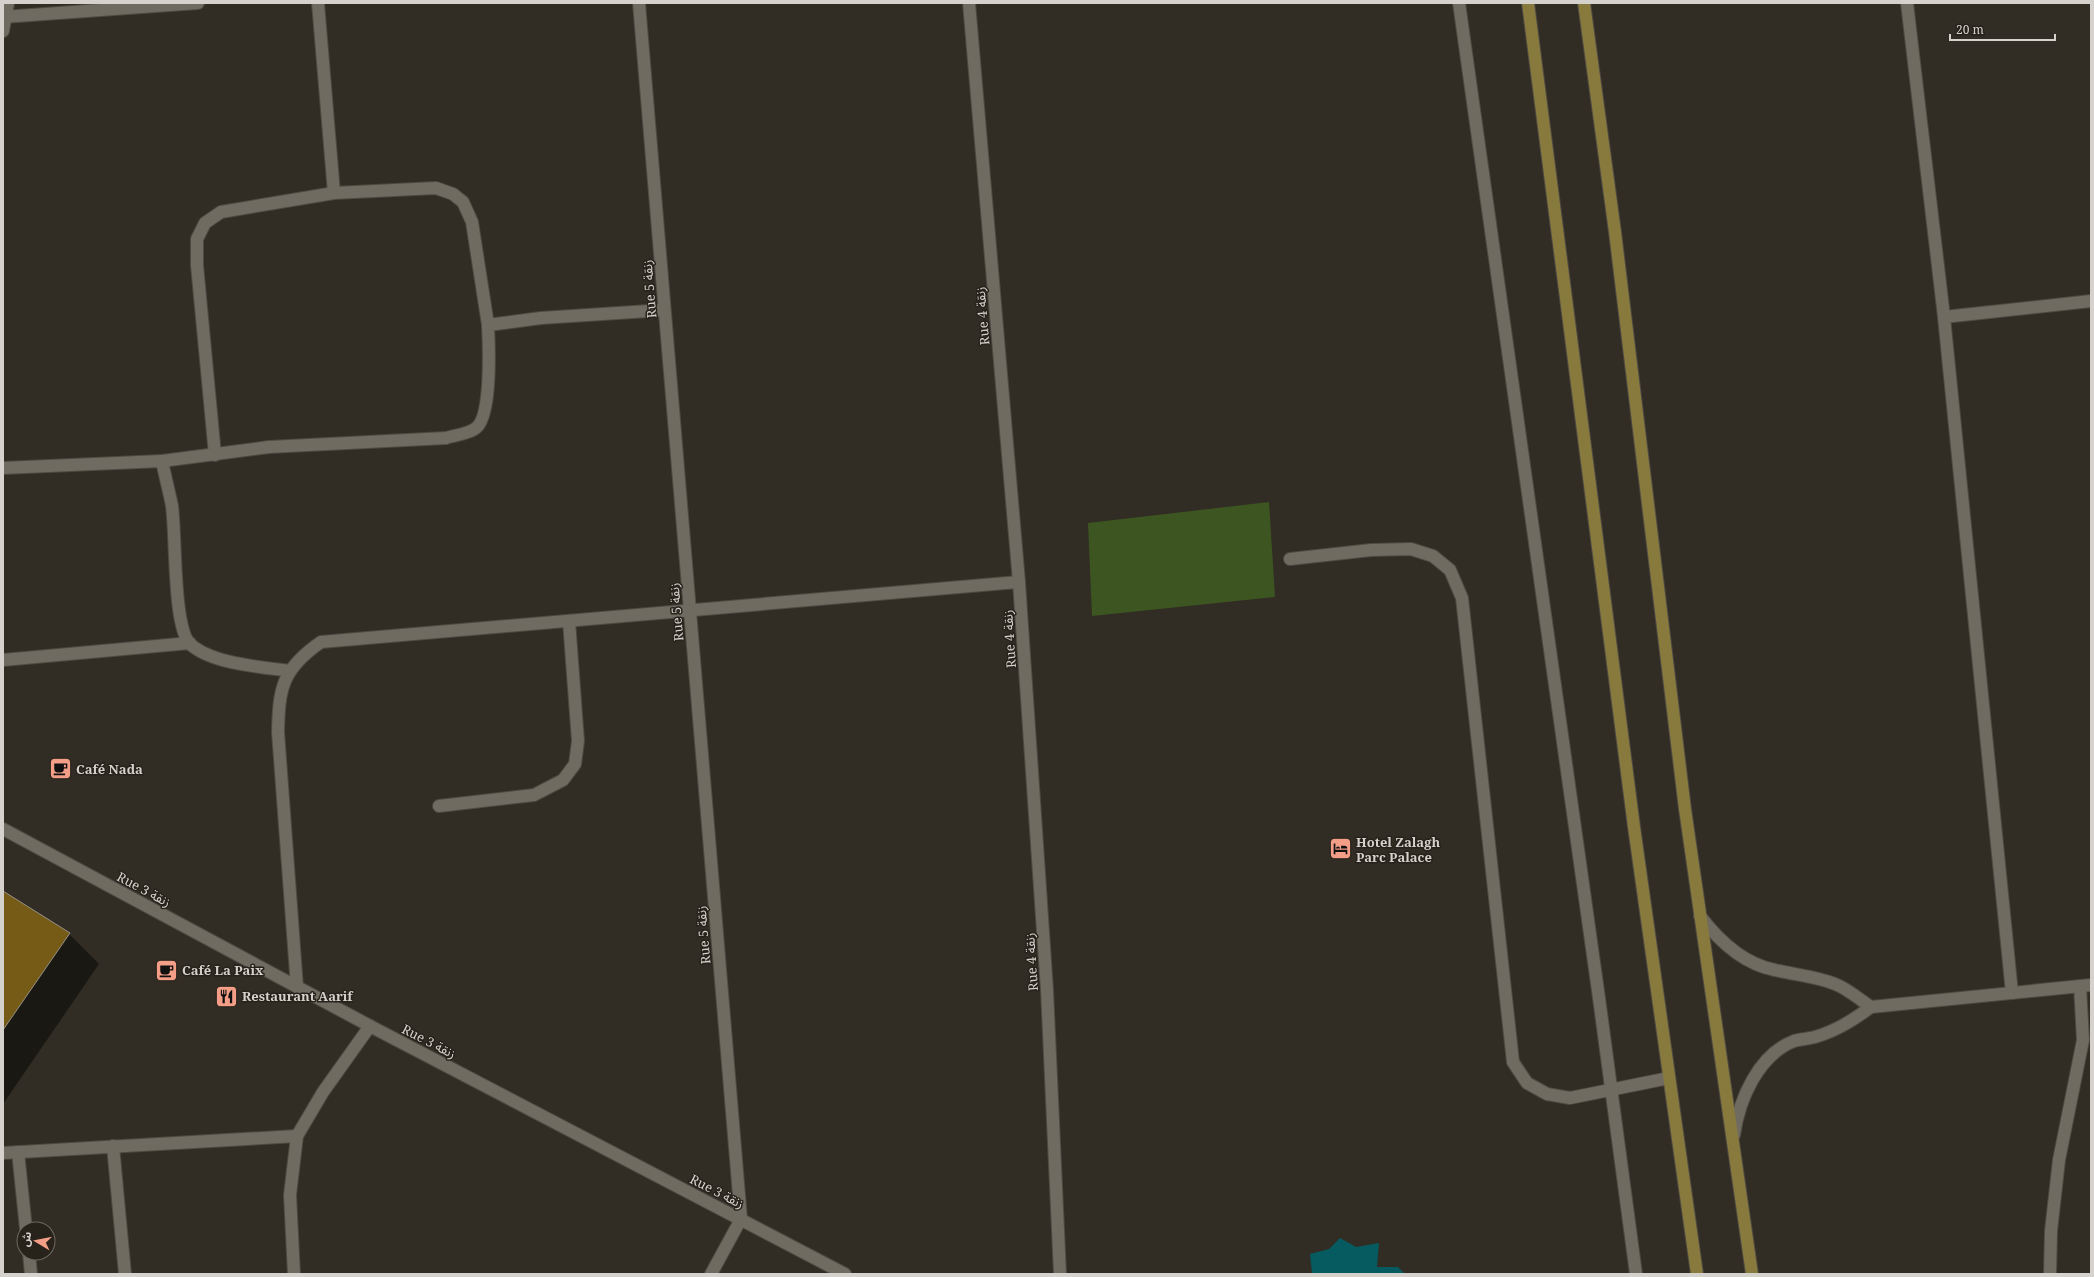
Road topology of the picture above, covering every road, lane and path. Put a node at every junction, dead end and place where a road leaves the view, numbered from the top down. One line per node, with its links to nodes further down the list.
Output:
1 (8, 3): 10 (street)
2 (198, 3): 10 (street)
3 (318, 3): 12 (street)
4 (639, 3): 14 (street, Rue 5 زنقة)
5 (969, 3): 21 (street, Rue 4 زنقة)
6 (1459, 3): 36 (street)
7 (1528, 3): 35 (main road)
8 (1584, 3): 29 (main road)
9 (1907, 3): 15 (street)
10 (5, 16): 11 (street)
11 (3, 31)
12 (334, 193): 16 (street); 17 (street)
13 (2091, 301): 15 (street)
14 (664, 310): 16 (street); 22 (street, Rue 5 زنقة)
15 (1944, 317): 32 (street)
16 (488, 325): 17 (street)
17 (215, 455): 18 (street)
18 (162, 461): 19 (street); 24 (street)
19 (3, 468)
20 (1290, 559): 36 (street)
21 (1019, 582): 22 (street); 50 (street, Rue 4 زنقة)
22 (690, 612): 23 (street); 42 (street, Rue 5 زنقة)
23 (569, 621): 26 (street); 27 (street)
24 (190, 644): 25 (street); 26 (street)
25 (3, 660)
26 (290, 671): 31 (street)
27 (439, 806)
28 (3, 829): 31 (street, Rue 3 زنقة)
29 (1700, 916): 33 (street); 41 (main road)
30 (2086, 986): 32 (street); 54 (street)
31 (297, 987): 34 (street, Rue 3 زنقة)
32 (2012, 993): 33 (street)
33 (1871, 1007): 41 (street)
34 (370, 1026): 37 (street); 42 (street, Rue 3 زنقة)
35 (1669, 1078): 36 (street); 52 (main road)
36 (1612, 1090): 51 (street)
37 (297, 1136): 38 (street); 47 (street)
38 (113, 1146): 39 (street); 46 (street)
39 (18, 1152): 40 (street); 43 (street)
40 (3, 1153)
41 (1734, 1156): 53 (main road)
42 (741, 1219): 48 (street); 49 (street, Rue 3 زنقة)
43 (25, 1221)
44 (30, 1261): 45 (street)
45 (32, 1274)
46 (125, 1274)
47 (294, 1274)
48 (711, 1274)
49 (845, 1274)
50 (1060, 1274)
51 (1636, 1274)
52 (1697, 1274)
53 (1752, 1274)
54 (2050, 1274)

